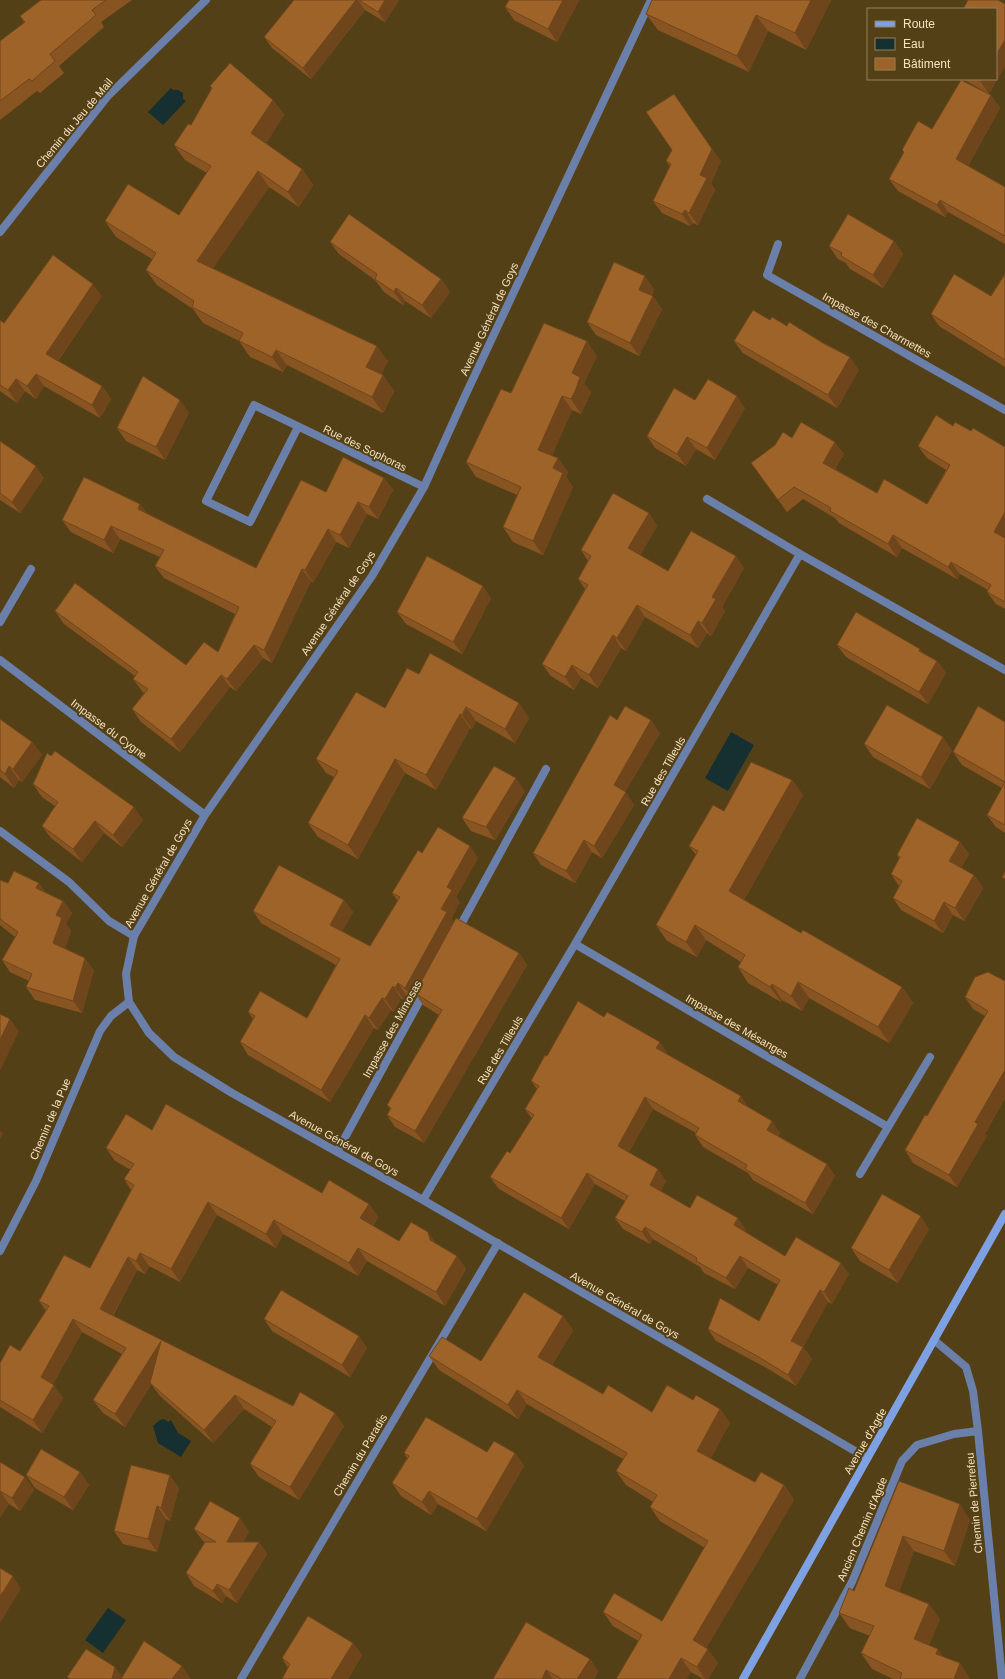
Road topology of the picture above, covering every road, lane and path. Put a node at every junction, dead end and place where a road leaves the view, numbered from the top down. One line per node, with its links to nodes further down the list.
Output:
1 (206, 0): 3 (street, Chemin du Jeu de Mail)
2 (651, 0): 7 (street, Avenue Général de Goys)
3 (0, 232)
4 (778, 244): 5 (street, Impasse des Charmettes)
5 (1005, 410)
6 (298, 427): 6 (street, Rue des Sophoras); 7 (street, Rue des Sophoras)
7 (424, 487): 15 (street, Avenue Général de Goys)
8 (707, 499): 9 (street)
9 (800, 554): 13 (street); 19 (street, Rue des Tilleuls)
10 (31, 569): 11 (street)
11 (0, 622)
12 (0, 660): 15 (street, Impasse du Cygne)
13 (1005, 670)
14 (546, 769): 18 (street)
15 (205, 815): 17 (street, Avenue Général de Goys)
16 (0, 831): 17 (street)
17 (134, 936): 21 (street, Avenue Général de Goys)
18 (455, 936)
19 (576, 944): 23 (street, Impasse des Mésanges); 26 (street, Rue des Tilleuls)
20 (428, 985): 24 (street, Impasse des Mimosas)
21 (129, 1002): 24 (street, Avenue Général de Goys); 29 (street, Chemin de la Pue)
22 (930, 1057): 23 (street)
23 (888, 1126): 25 (street)
24 (337, 1152): 26 (street, Avenue Général de Goys)
25 (860, 1174)
26 (423, 1200): 28 (street, Avenue Général de Goys)
27 (1005, 1214): 30 (main road, Avenue d'Agde)
28 (498, 1243): 32 (street, Avenue Général de Goys); 33 (street, Chemin du Paradis)
29 (0, 1251)
30 (934, 1340): 31 (street, Chemin de Pierrefeu); 32 (main road, Avenue d'Agde)
31 (978, 1431): 35 (street, Ancien Chemin d'Agde); 36 (street, Chemin de Pierrefeu)
32 (867, 1458): 34 (main road, Avenue d'Agde)
33 (241, 1679)
34 (743, 1679)
35 (800, 1679)
36 (1002, 1679)

